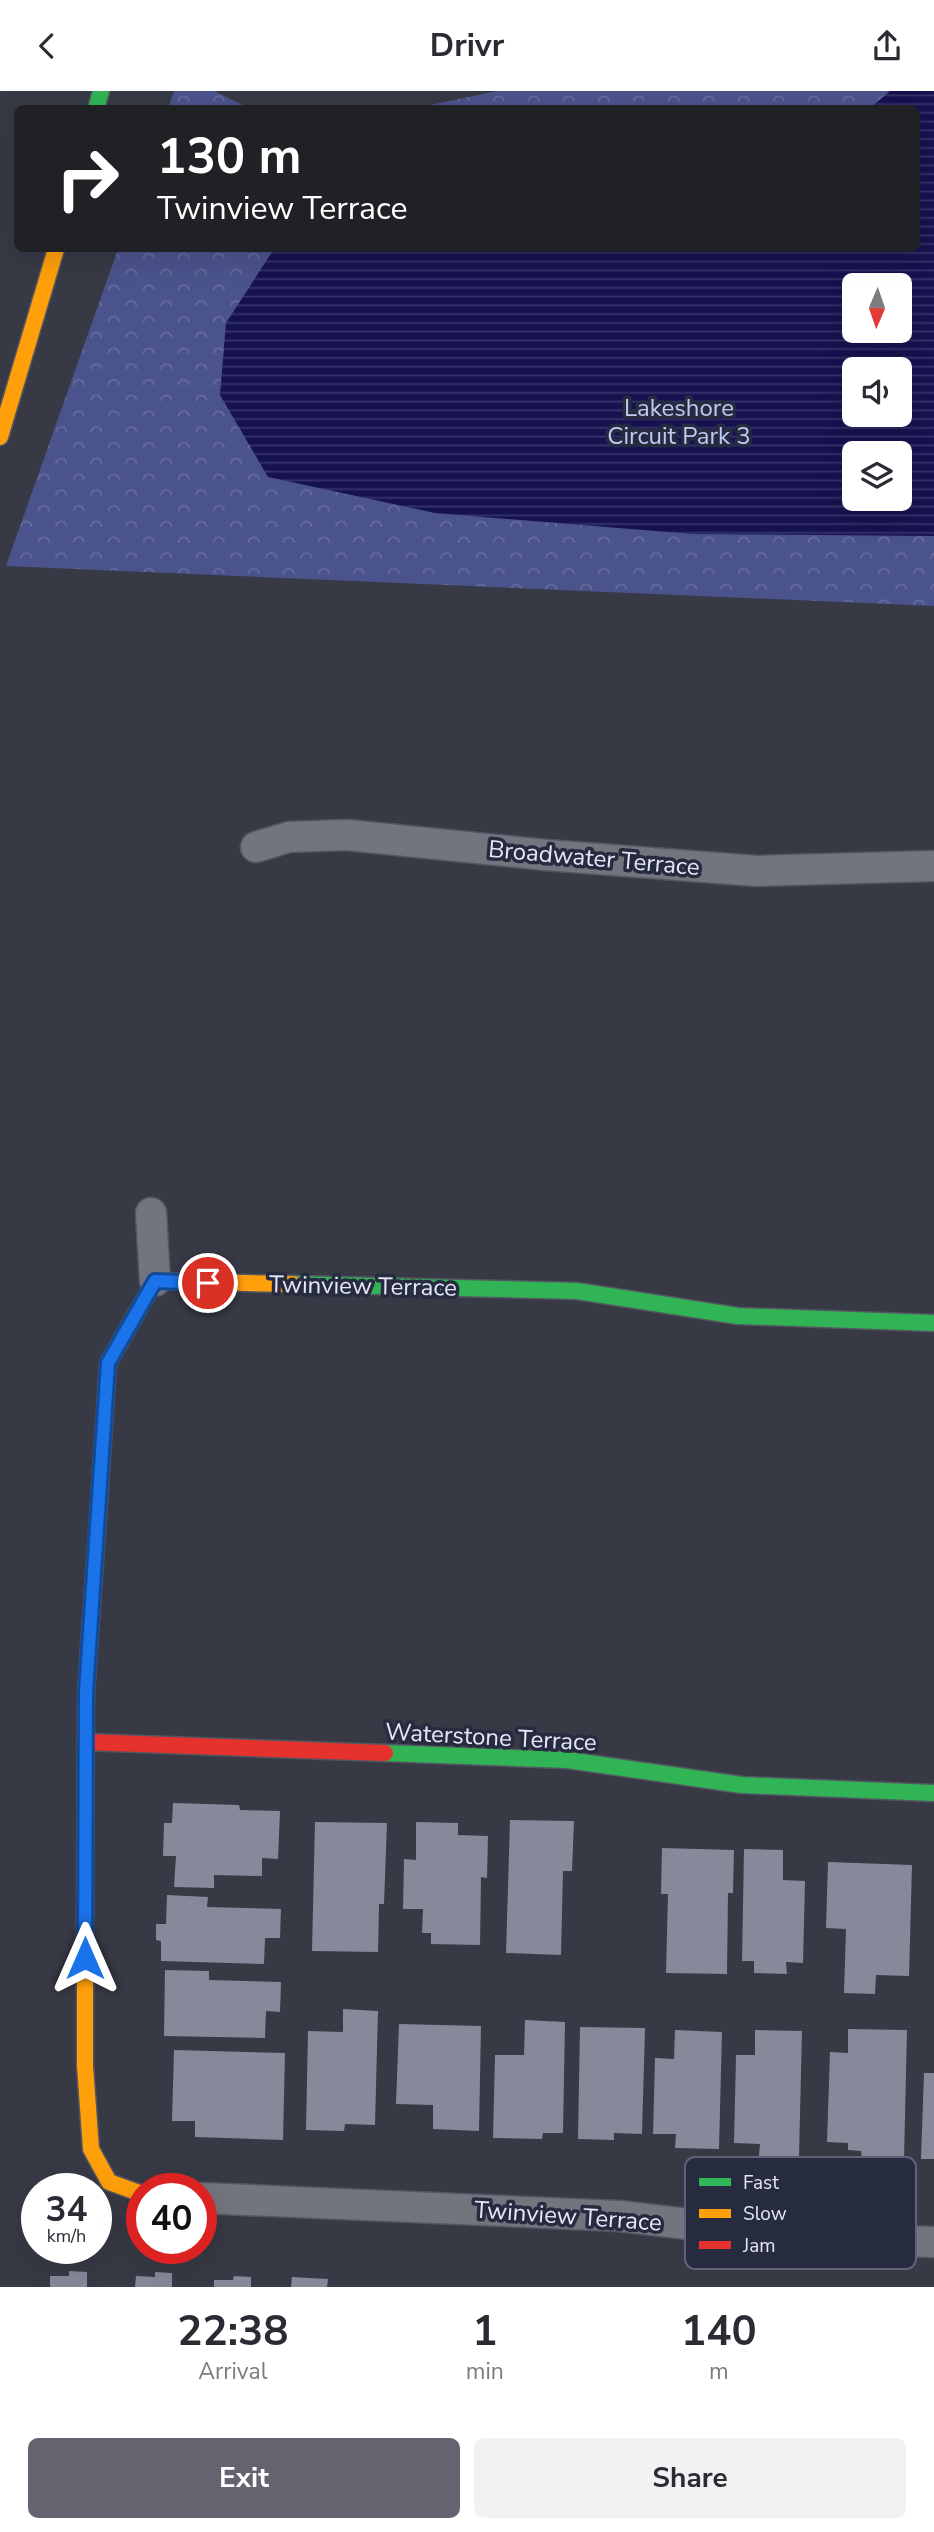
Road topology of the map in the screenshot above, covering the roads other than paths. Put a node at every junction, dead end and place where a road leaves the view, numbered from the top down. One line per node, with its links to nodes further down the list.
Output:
1 (55, 252): 2 (street)
2 (0, 437)
3 (256, 847): 4 (street, Broadwater Terrace)
4 (934, 866)
5 (151, 1213): 6 (street)
6 (155, 1281): 7 (street, Twinview Terrace); 8 (street)
7 (934, 1323)
8 (86, 1742): 9 (street, Waterstone Terrace); 10 (street)
9 (934, 1793)
10 (126, 2188)
11 (217, 2199): 12 (street, Twinview Terrace)
12 (685, 2224)
13 (916, 2241): 14 (street, Twinview Terrace)
14 (934, 2242)

